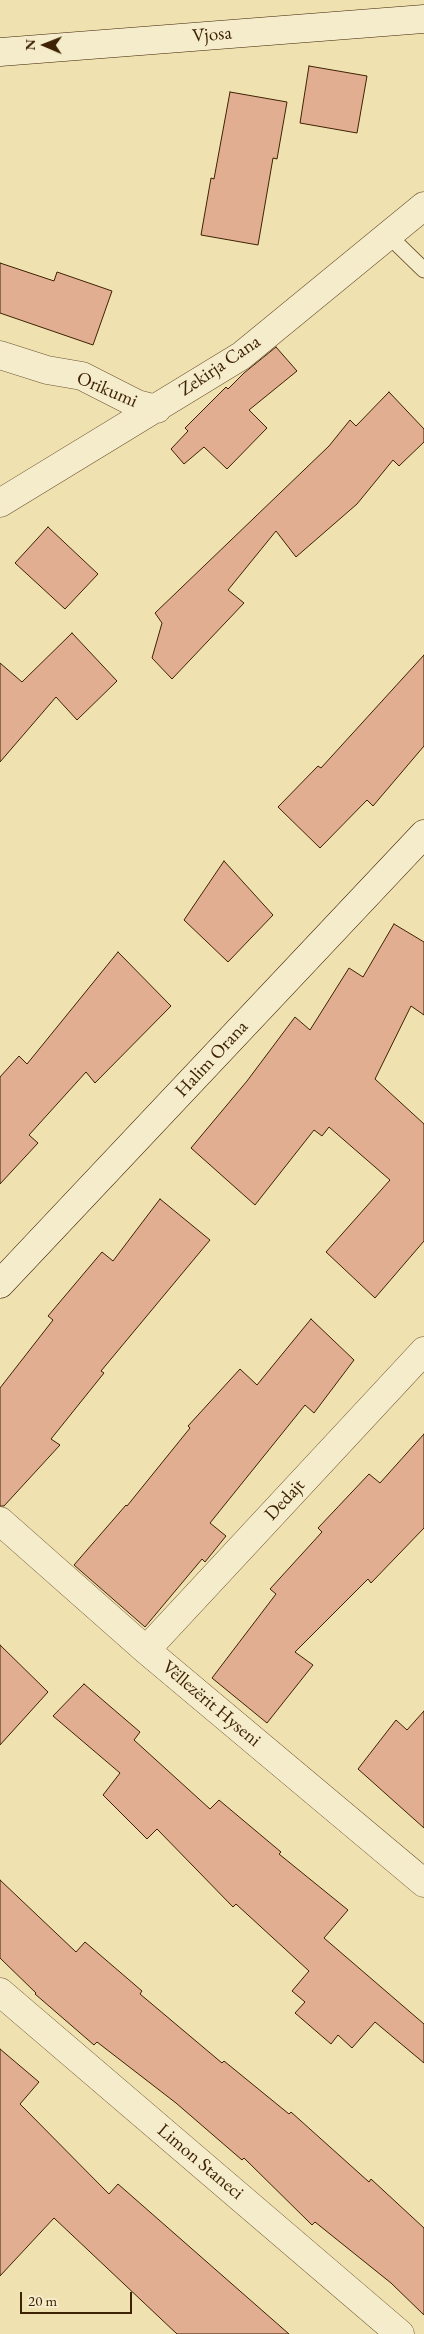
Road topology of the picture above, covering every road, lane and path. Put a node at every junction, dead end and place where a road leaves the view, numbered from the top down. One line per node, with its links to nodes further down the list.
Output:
1 (424, 19): 2 (street, Vjosa)
2 (0, 52)
3 (424, 206): 4 (street, Zekirja Cana)
4 (389, 236): 5 (lane); 7 (street, Zekirja Cana)
5 (424, 270)
6 (0, 355): 7 (street, Orikumi)
7 (156, 408): 8 (street, Zekirja Cana)
8 (0, 503)
9 (424, 834): 10 (street, Halim Orana)
10 (0, 1284)
11 (424, 1351): 13 (street, Dedajt)
12 (0, 1521): 13 (street, Vëllezërit Hyseni)
13 (146, 1650): 14 (street, Vëllezërit Hyseni)
14 (423, 1880)
15 (0, 1992): 16 (street, Limon Staneci)
16 (400, 2334)

